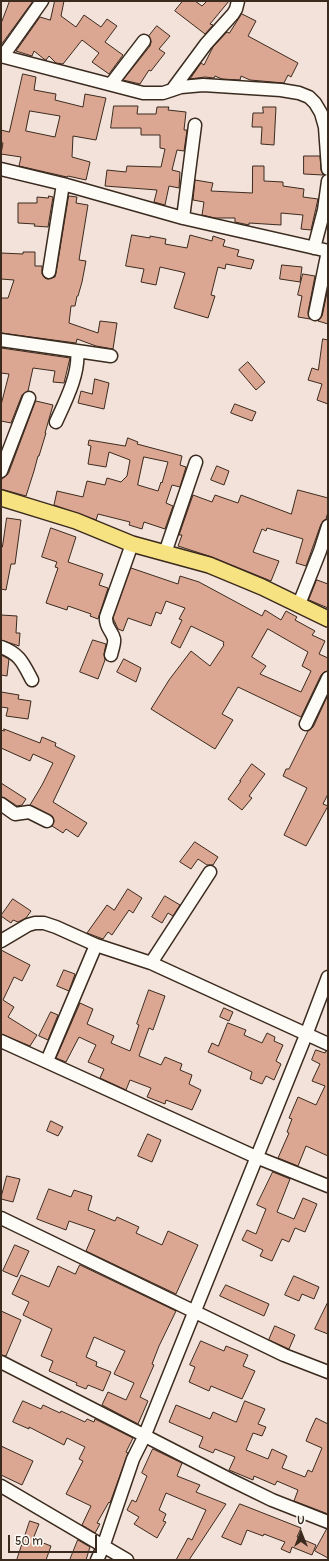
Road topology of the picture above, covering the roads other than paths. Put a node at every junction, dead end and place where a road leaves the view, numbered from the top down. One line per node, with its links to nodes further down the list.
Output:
1 (42, 1): 4 (street)
2 (238, 1): 6 (street)
3 (144, 41): 5 (street)
4 (2, 56): 5 (street)
5 (111, 84): 6 (street)
6 (172, 90): 9 (street)
7 (195, 125): 12 (street)
8 (1, 169): 11 (street)
9 (328, 169)
10 (328, 181): 13 (street)
11 (63, 184): 12 (street); 15 (street)
12 (183, 218): 13 (street)
13 (314, 248): 14 (street)
14 (328, 251): 16 (street)
15 (50, 272)
16 (315, 314)
17 (1, 340): 18 (street)
18 (77, 351): 19 (street); 21 (street)
19 (111, 356)
20 (29, 398): 23 (street)
21 (56, 422)
22 (196, 462): 27 (street)
23 (1, 471)
24 (1, 498): 26 (main road)
25 (328, 526): 28 (street)
26 (132, 544): 27 (main road); 31 (street)
27 (165, 553): 28 (main road)
28 (299, 604): 29 (main road)
29 (328, 619)
30 (1, 647): 33 (street)
31 (111, 655)
32 (328, 678): 34 (street)
33 (32, 680)
34 (306, 724)
35 (1, 804): 36 (street)
36 (47, 821)
37 (210, 872): 40 (street)
38 (1, 941): 39 (street)
39 (96, 945): 40 (street); 45 (street)
40 (151, 963): 42 (street)
41 (328, 977): 42 (street)
42 (306, 1035): 44 (street); 46 (street)
43 (1, 1041): 45 (street)
44 (328, 1044)
45 (46, 1061): 46 (street)
46 (256, 1157): 47 (street); 49 (street)
47 (328, 1186)
48 (1, 1218): 49 (street)
49 (194, 1312): 51 (street); 52 (street)
50 (1, 1362): 52 (street)
51 (328, 1372)
52 (144, 1437): 54 (street); 55 (street)
53 (1, 1486): 55 (street)
54 (328, 1522)
55 (103, 1547): 56 (street); 57 (street)
56 (97, 1560)
57 (127, 1560)

